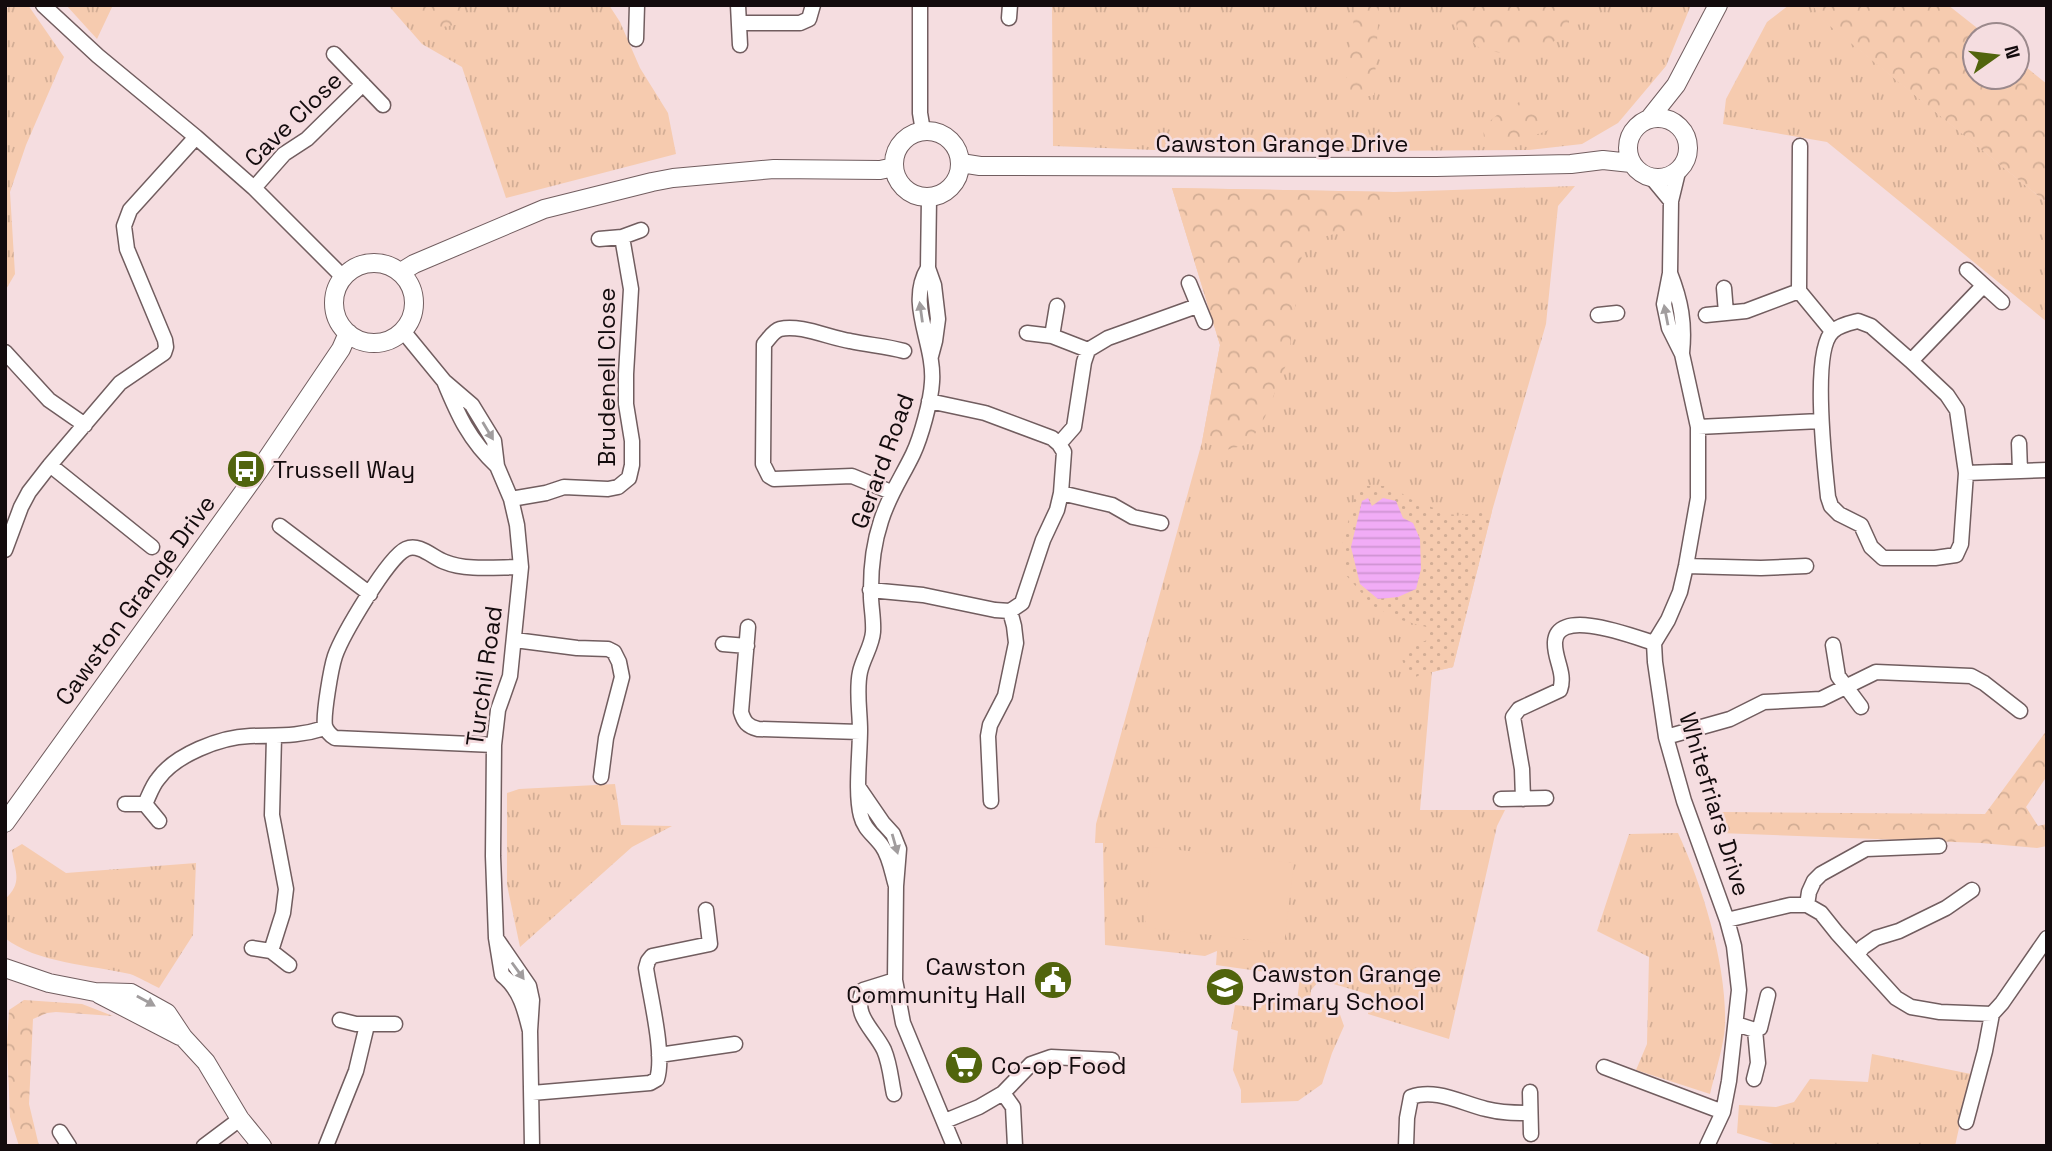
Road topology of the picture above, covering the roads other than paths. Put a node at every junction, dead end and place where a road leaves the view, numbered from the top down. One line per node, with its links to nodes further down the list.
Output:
1 (43, 5): 17 (street)
2 (637, 5): 8 (street)
3 (738, 5): 7 (street)
4 (813, 5): 7 (street)
5 (920, 5): 16 (street)
6 (1718, 5): 12 (street)
7 (739, 23): 9 (street)
8 (636, 39)
9 (740, 45)
10 (334, 54): 11 (street, Cave Close)
11 (363, 84): 13 (street, Cave Close); 26 (street, Cave Close)
12 (1676, 85): 14 (street); 15 (street)
13 (383, 105)
14 (1649, 119): 15 (street); 18 (street)
15 (1681, 128): 24 (street)
16 (923, 131): 21 (street); 23 (street)
17 (196, 136): 26 (street); 58 (street)
18 (1630, 137): 20 (street); 22 (street)
19 (1800, 146): 38 (street)
20 (1603, 160): 21 (street, Cawston Grange Drive); 22 (street, Cawston Grange Drive)
21 (961, 163): 27 (street)
22 (1631, 163): 25 (street)
23 (894, 167): 27 (street); 33 (street)
24 (1678, 172): 25 (street); 28 (street)
25 (1652, 178): 28 (street)
26 (254, 188): 34 (street)
27 (929, 198): 56 (street, Gerard Road)
28 (1671, 201): 59 (street)
29 (641, 230): 30 (street)
30 (622, 237): 31 (street); 68 (street, Brudenell Close)
31 (599, 239)
32 (1967, 270): 36 (street)
33 (401, 272): 34 (street); 47 (street)
34 (343, 277): 49 (street)
35 (1189, 283): 41 (street)
36 (1983, 286): 39 (street); 55 (street)
37 (1724, 288): 43 (street)
38 (1799, 290): 43 (street); 48 (street)
39 (2002, 302)
40 (1057, 306): 51 (street)
41 (1197, 306): 46 (street); 52 (street)
42 (1617, 313): 44 (street)
43 (1726, 313): 45 (street)
44 (1598, 315)
45 (1706, 315)
46 (1205, 322)
47 (404, 331): 49 (street); 68 (street, Turchil Road)
48 (1832, 331): 55 (street); 57 (street)
49 (348, 333): 101 (street, Cawston Grange Drive)
50 (1027, 333): 51 (street)
51 (1052, 336): 52 (street)
52 (1088, 350): 60 (street)
53 (904, 351): 66 (street)
54 (5, 352): 58 (street)
55 (1911, 361): 65 (street)
56 (929, 401): 60 (street); 66 (street, Gerard Road)
57 (1821, 421): 59 (street); 65 (street)
58 (85, 425): 62 (street)
59 (1698, 427): 73 (street)
60 (1059, 443): 67 (street)
61 (2018, 443): 64 (street)
62 (50, 465): 71 (street); 72 (street)
63 (2047, 470): 64 (street)
64 (2020, 471): 65 (street)
65 (1966, 473)
66 (891, 492): 76 (street, Gerard Road)
67 (1061, 493): 69 (street); 78 (street)
68 (511, 499): 75 (street, Turchil Road)
69 (1161, 523)
70 (280, 526): 77 (street)
71 (152, 547)
72 (5, 550)
73 (1686, 566): 74 (street); 81 (street)
74 (1806, 566)
75 (520, 567): 77 (street); 80 (street, Turchil Road)
76 (870, 590): 78 (street); 89 (street, Gerard Road)
77 (370, 594): 88 (street)
78 (1010, 611): 97 (street)
79 (748, 627): 84 (street)
80 (515, 640): 92 (street, Turchil Road); 93 (street)
81 (1654, 643): 91 (street, Whitefriars Drive); 95 (street)
82 (723, 644): 84 (street)
83 (1833, 645): 85 (street)
84 (747, 646): 89 (street)
85 (1846, 686): 86 (street); 87 (street); 91 (street)
86 (1861, 707)
87 (2020, 712)
88 (325, 728): 90 (street); 92 (street)
89 (860, 732): 114 (street, Gerard Road)
90 (274, 737): 99 (street); 109 (street)
91 (1666, 737): 106 (street, Whitefriars Drive)
92 (494, 745): 129 (street, Turchil Road)
93 (601, 777)
94 (1501, 799): 95 (street)
95 (1523, 799): 96 (street)
96 (1546, 799)
97 (991, 801)
98 (125, 804): 99 (street)
99 (145, 804): 100 (street)
100 (159, 821)
101 (5, 823)
102 (1939, 846): 104 (street)
103 (1972, 890): 110 (street)
104 (1807, 905): 106 (street); 110 (street)
105 (706, 910): 124 (street)
106 (1727, 920): 120 (street, Whitefriars Drive)
107 (2047, 938): 117 (street)
108 (252, 948): 109 (street)
109 (271, 951): 111 (street)
110 (1857, 955): 117 (street)
111 (289, 965)
112 (5, 968): 113 (street)
113 (41, 980): 115 (street); 134 (street)
114 (895, 980): 131 (street); 135 (street, Gerard Road)
115 (5, 982)
116 (1768, 995): 122 (street)
117 (1992, 1014): 136 (street)
118 (340, 1020): 121 (street)
119 (395, 1024): 121 (street)
120 (1736, 1024): 122 (street); 132 (street, Whitefriars Drive)
121 (367, 1025): 142 (street)
122 (1755, 1030): 127 (street)
123 (734, 1044): 124 (street)
124 (659, 1055): 129 (street)
125 (1112, 1060): 130 (street)
126 (1604, 1067): 132 (street)
127 (1754, 1079)
128 (1530, 1092): 133 (street)
129 (532, 1093): 143 (street, Turchil Road)
130 (1003, 1093): 135 (street); 145 (street)
131 (894, 1094)
132 (1723, 1112): 147 (street, Whitefriars Drive)
133 (1530, 1114): 138 (street); 146 (street)
134 (240, 1119): 140 (street); 141 (street)
135 (945, 1121): 144 (street, Gerard Road)
136 (1966, 1122)
137 (60, 1132): 139 (street)
138 (1531, 1134)
139 (69, 1146)
140 (204, 1146)
141 (262, 1146)
142 (326, 1146)
143 (532, 1146)
144 (954, 1146)
145 (1015, 1146)
146 (1406, 1146)
147 (1707, 1146)

